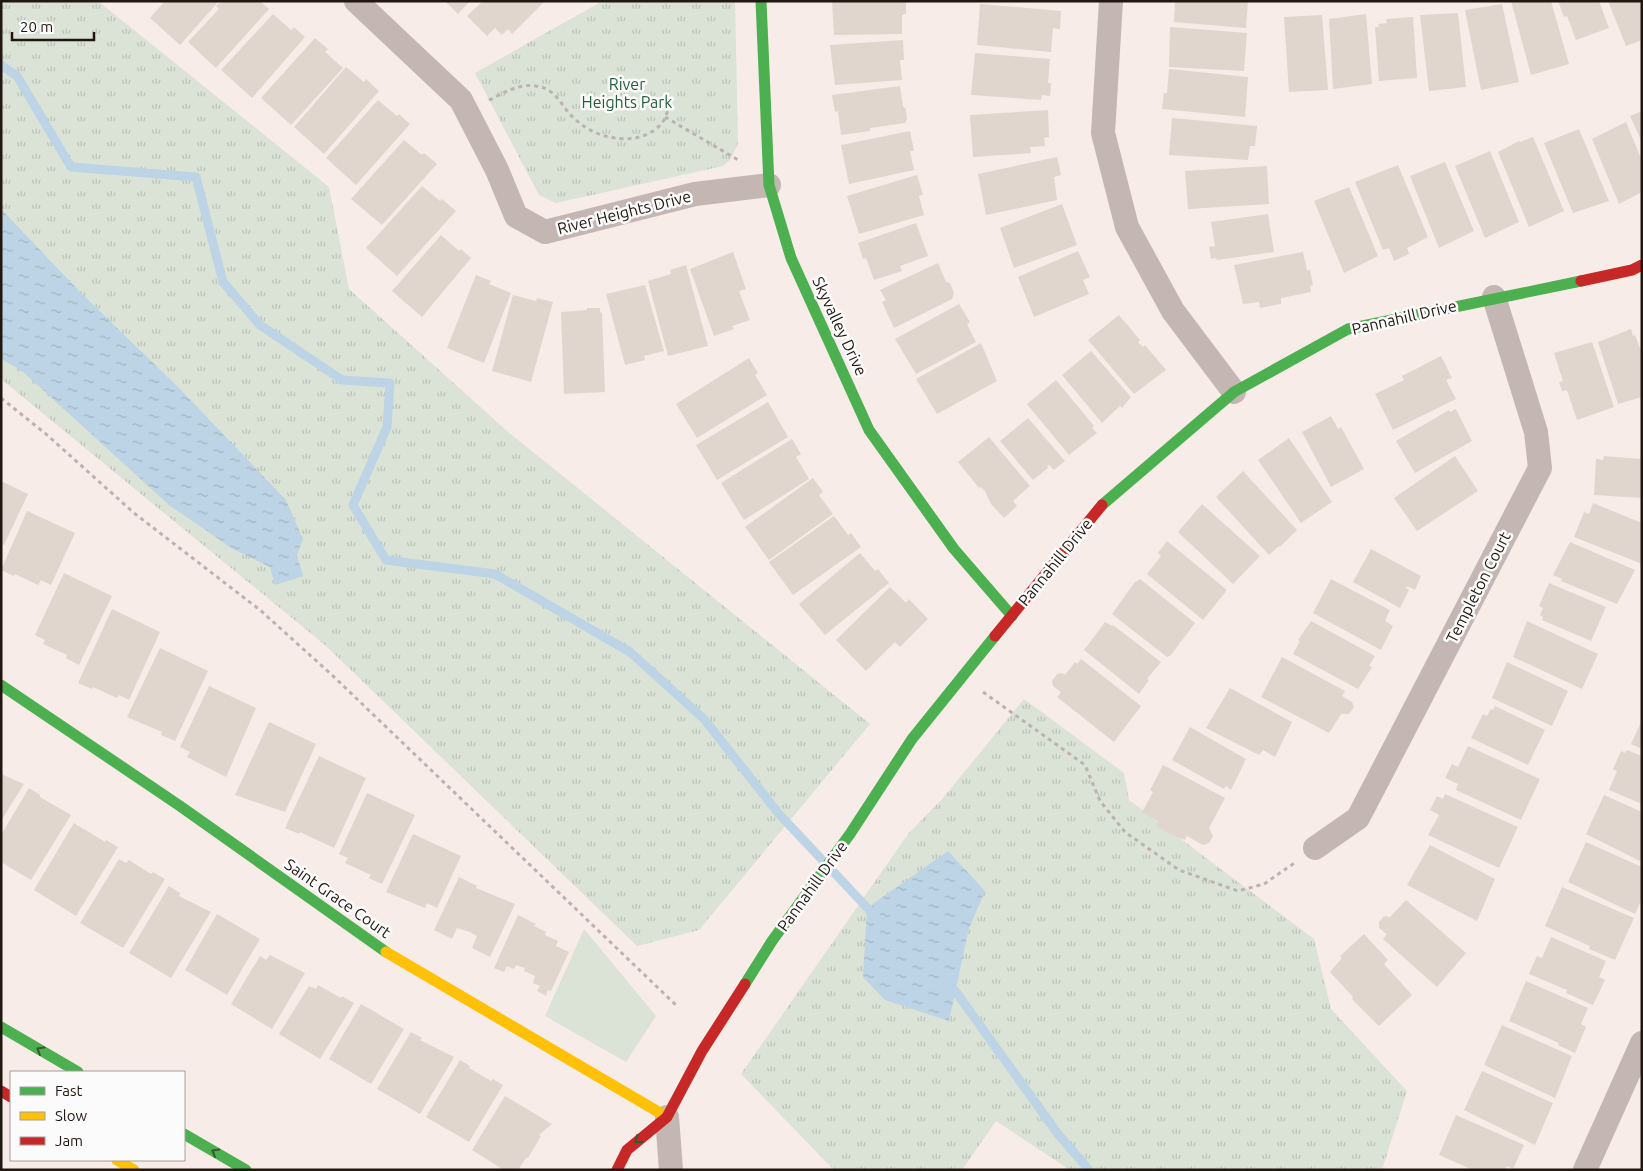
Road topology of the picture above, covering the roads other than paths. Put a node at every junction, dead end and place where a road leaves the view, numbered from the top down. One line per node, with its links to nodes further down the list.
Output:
1 (356, 1): 4 (street, River Heights Drive)
2 (761, 1): 4 (street, Skyvalley Drive)
3 (1111, 1): 7 (street)
4 (769, 185): 8 (street, Skyvalley Drive)
5 (1642, 265): 6 (street, Pannahill Drive)
6 (1494, 297): 7 (street, Pannahill Drive); 10 (street, Templeton Court)
7 (1234, 392): 8 (street, Pannahill Drive)
8 (1012, 616): 14 (street, Pannahill Drive)
9 (1, 685): 14 (street, Saint Grace Court)
10 (1315, 848)
11 (1, 1027): 13 (street, one-way to 11)
12 (1642, 1043): 21 (street)
13 (76, 1071)
14 (668, 1117): 19 (street, Pannahill Drive, one-way to 19); 20 (street)
15 (185, 1135): 18 (street, one-way to 15)
16 (119, 1161): 17 (street)
17 (134, 1170)
18 (246, 1170)
19 (617, 1170)
20 (671, 1170)
21 (1585, 1170)

